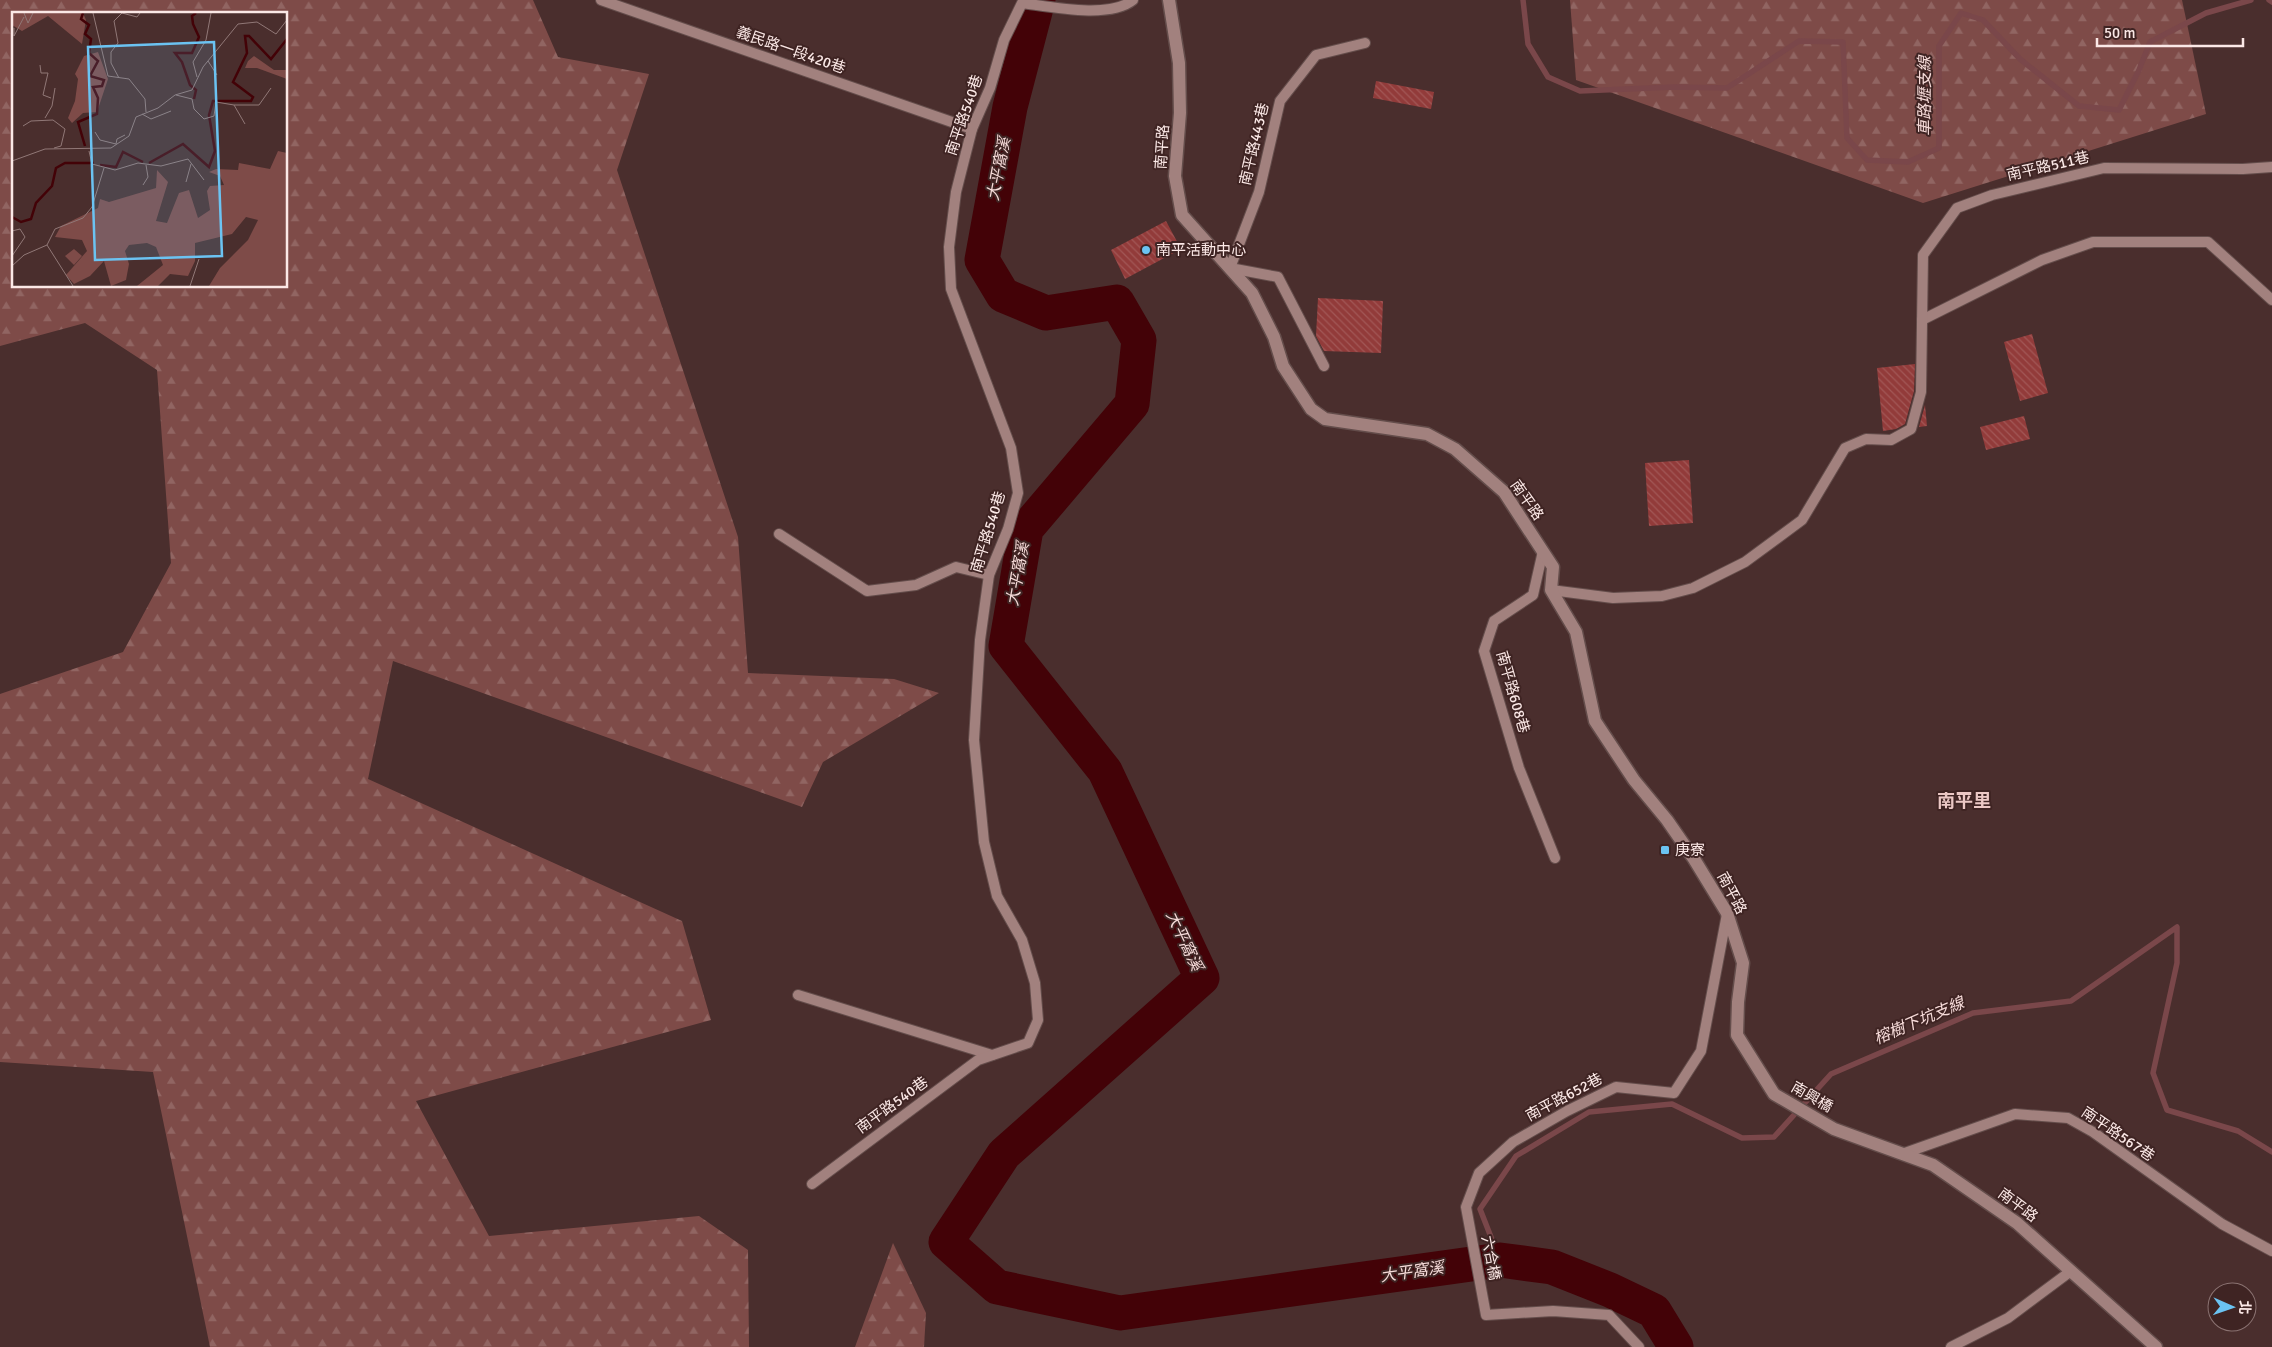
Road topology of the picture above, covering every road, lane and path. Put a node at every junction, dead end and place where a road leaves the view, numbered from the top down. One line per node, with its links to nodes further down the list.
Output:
1 (601, 0): 5 (lane, 義民路一段420巷)
2 (1133, 0): 5 (lane, 南平路540巷)
3 (1169, 0): 7 (street, 南平路)
4 (1364, 43): 7 (lane, 南平路443巷)
5 (972, 129): 13 (lane, 南平路540巷)
6 (2272, 167): 9 (lane, 南平路511巷)
7 (1230, 268): 10 (lane); 12 (street, 南平路)
8 (2272, 300): 9 (lane)
9 (1922, 320): 14 (lane, 南平路511巷)
10 (1324, 366)
11 (779, 534): 13 (lane)
12 (1543, 551): 14 (street, 南平路); 15 (lane, 南平路608巷)
13 (989, 575): 18 (lane, 南平路540巷)
14 (1551, 590): 16 (street, 南平路)
15 (1555, 858)
16 (1727, 913): 19 (street, 南平路); 23 (lane, 南平路652巷)
17 (798, 995): 18 (lane)
18 (992, 1055): 22 (lane, 南平路540巷)
19 (1774, 1094): 20 (street, 南興橋)
20 (1834, 1129): 21 (street, 南平路)
21 (1902, 1154): 24 (lane, 南平路567巷); 25 (street, 南平路)
22 (812, 1184)
23 (1466, 1207): 26 (lane, 六合橋)
24 (2272, 1251)
25 (2071, 1271): 27 (lane); 28 (street, 南平路)
26 (1639, 1347)
27 (1951, 1347)
28 (2156, 1347)

